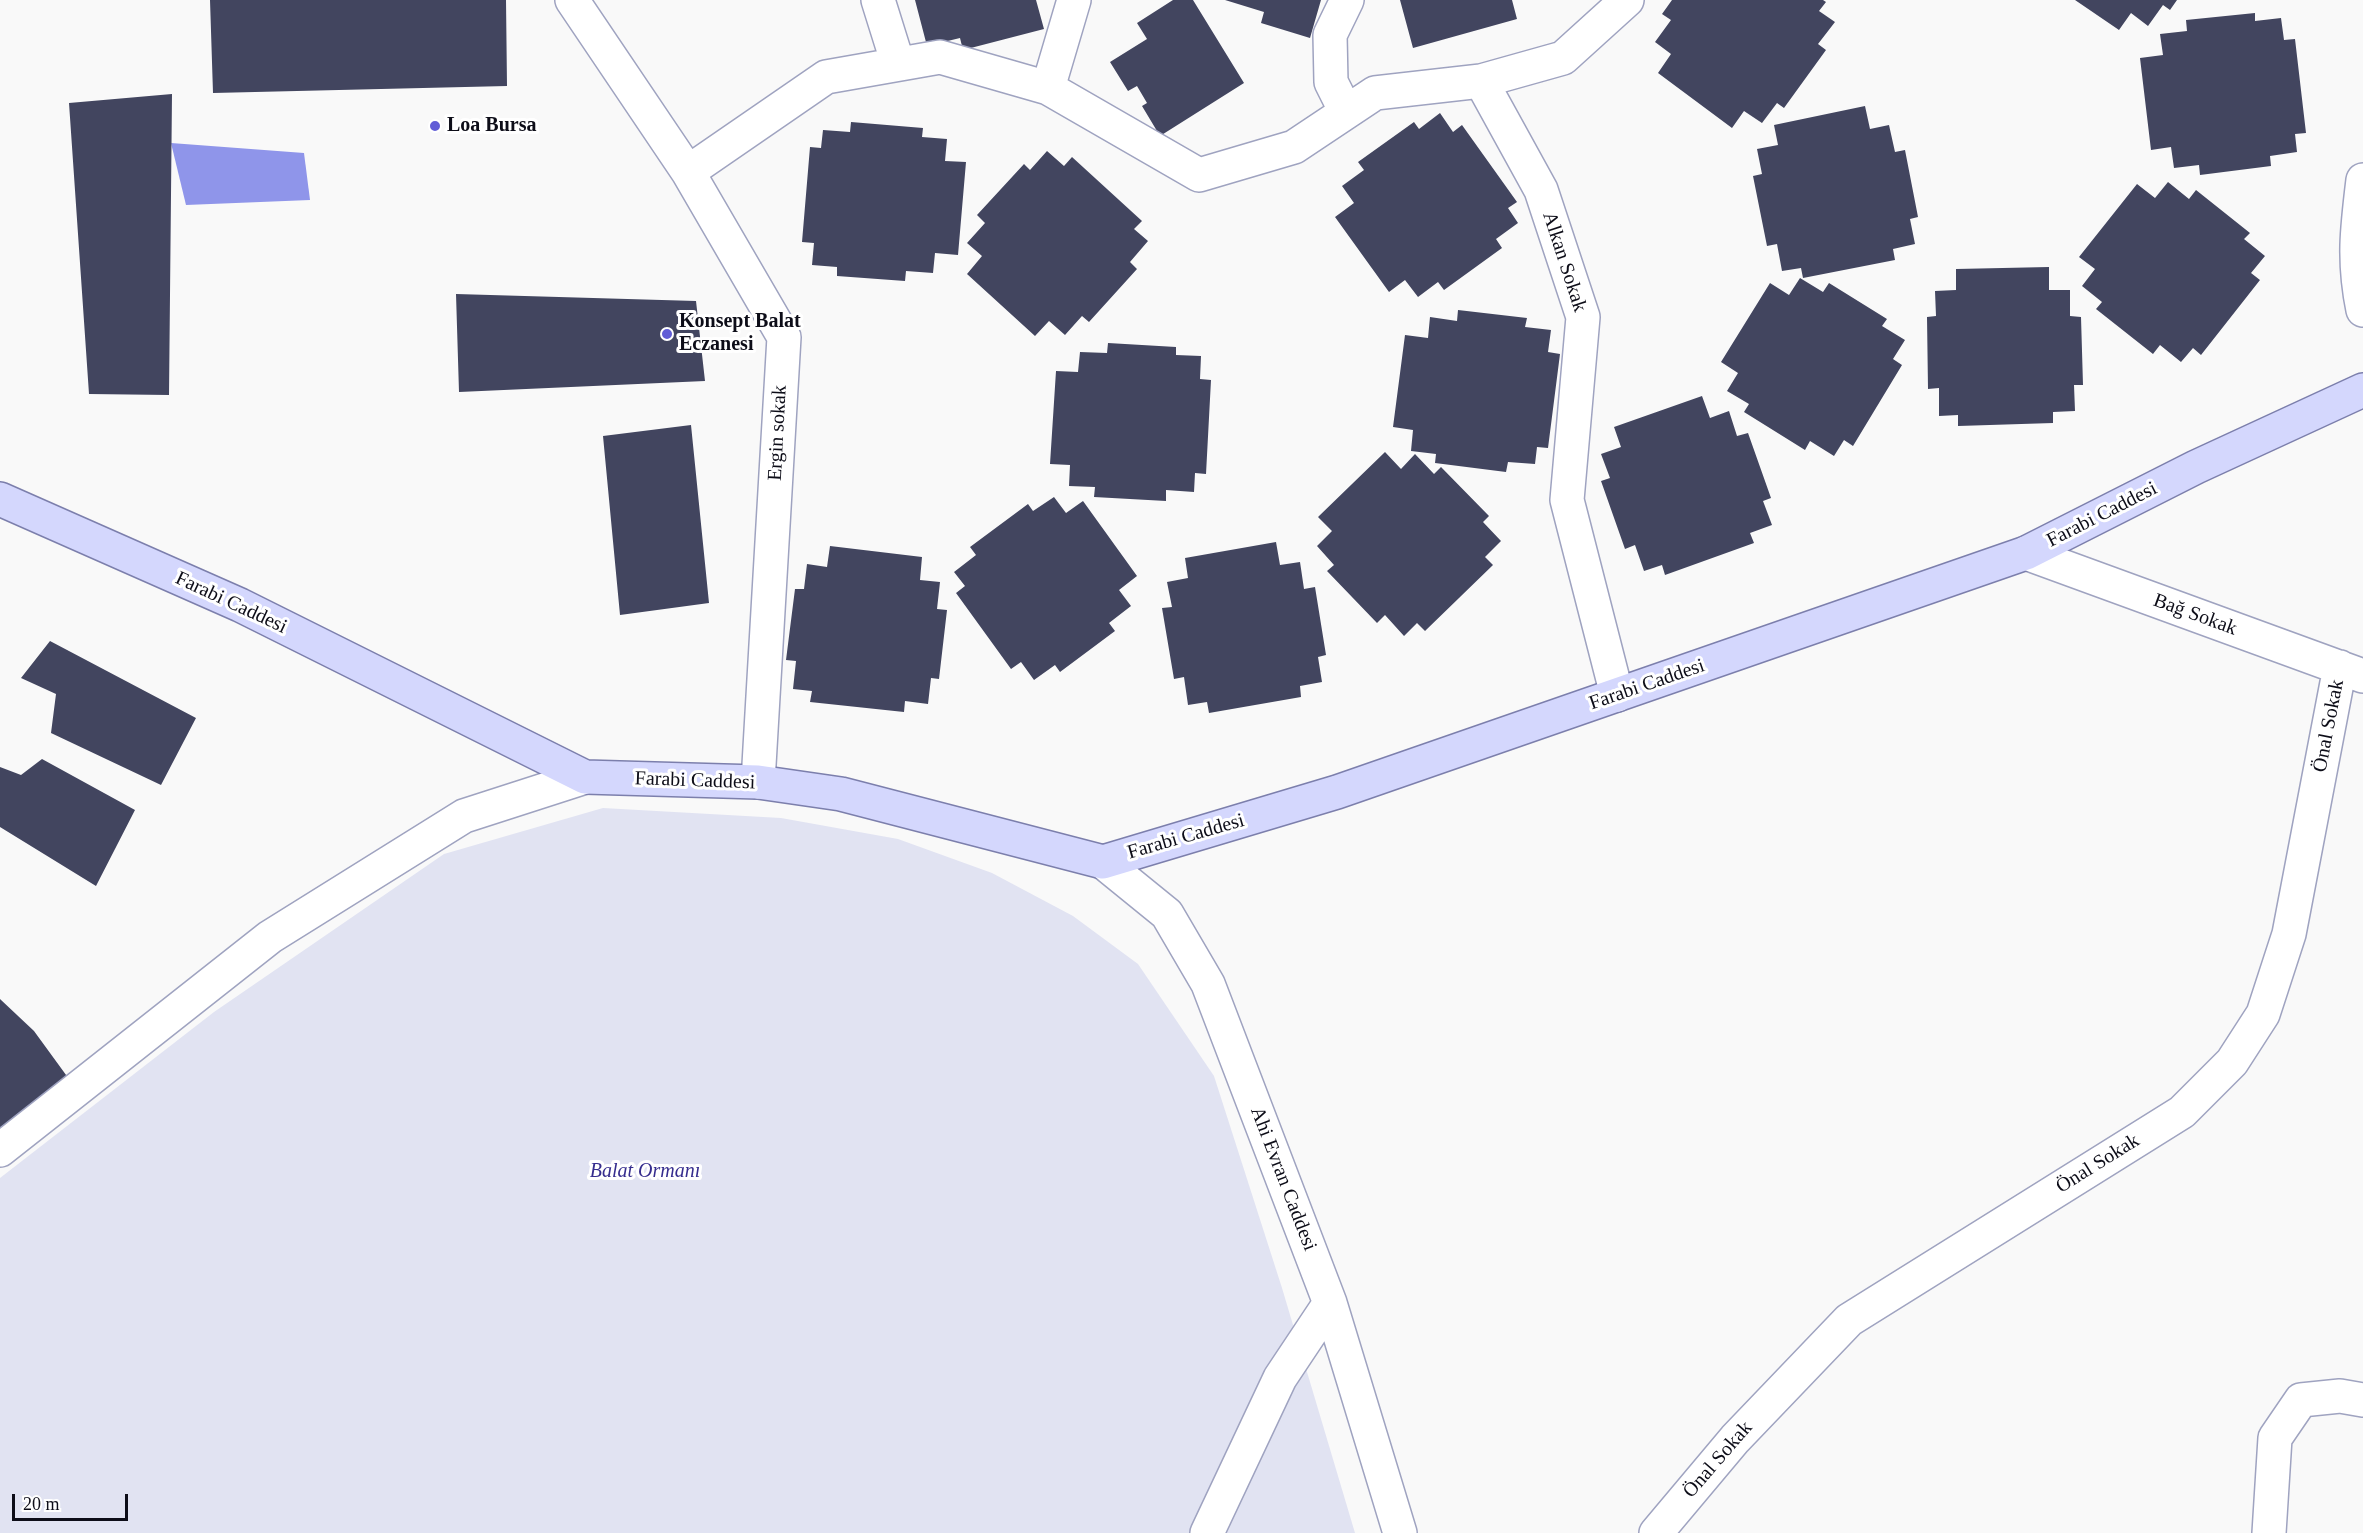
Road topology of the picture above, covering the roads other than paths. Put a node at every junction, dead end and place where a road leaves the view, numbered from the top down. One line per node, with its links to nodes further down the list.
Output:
1 (572, 0): 10 (street, Ergin sokak)
2 (878, 0): 6 (street)
3 (1074, 0): 8 (street)
4 (1347, 0): 9 (street)
5 (1627, 0): 7 (street)
6 (898, 64): 8 (street); 10 (street)
7 (1481, 81): 9 (street); 17 (street, Alkan Sokak)
8 (1048, 88): 9 (street)
9 (1346, 112)
10 (688, 172): 19 (street, Ergin sokak)
11 (2363, 180): 12 (street)
12 (2363, 310)
13 (2363, 390): 15 (main road, Farabi Caddesi)
14 (0, 499): 18 (main road, Farabi Caddesi)
15 (2026, 554): 16 (street, Bağ Sokak); 17 (main road, Farabi Caddesi)
16 (2351, 671): 26 (street, Önal Sokak)
17 (1617, 695): 20 (main road, Farabi Caddesi)
18 (585, 777): 19 (main road, Farabi Caddesi); 21 (street)
19 (758, 782): 20 (main road, Farabi Caddesi)
20 (1103, 862): 22 (street, Ahi Evran Caddesi)
21 (0, 1150)
22 (1330, 1303): 24 (street); 25 (street, Ahi Evran Caddesi)
23 (2363, 1400): 27 (street)
24 (1207, 1533)
25 (1400, 1533)
26 (1656, 1533)
27 (2269, 1533)

